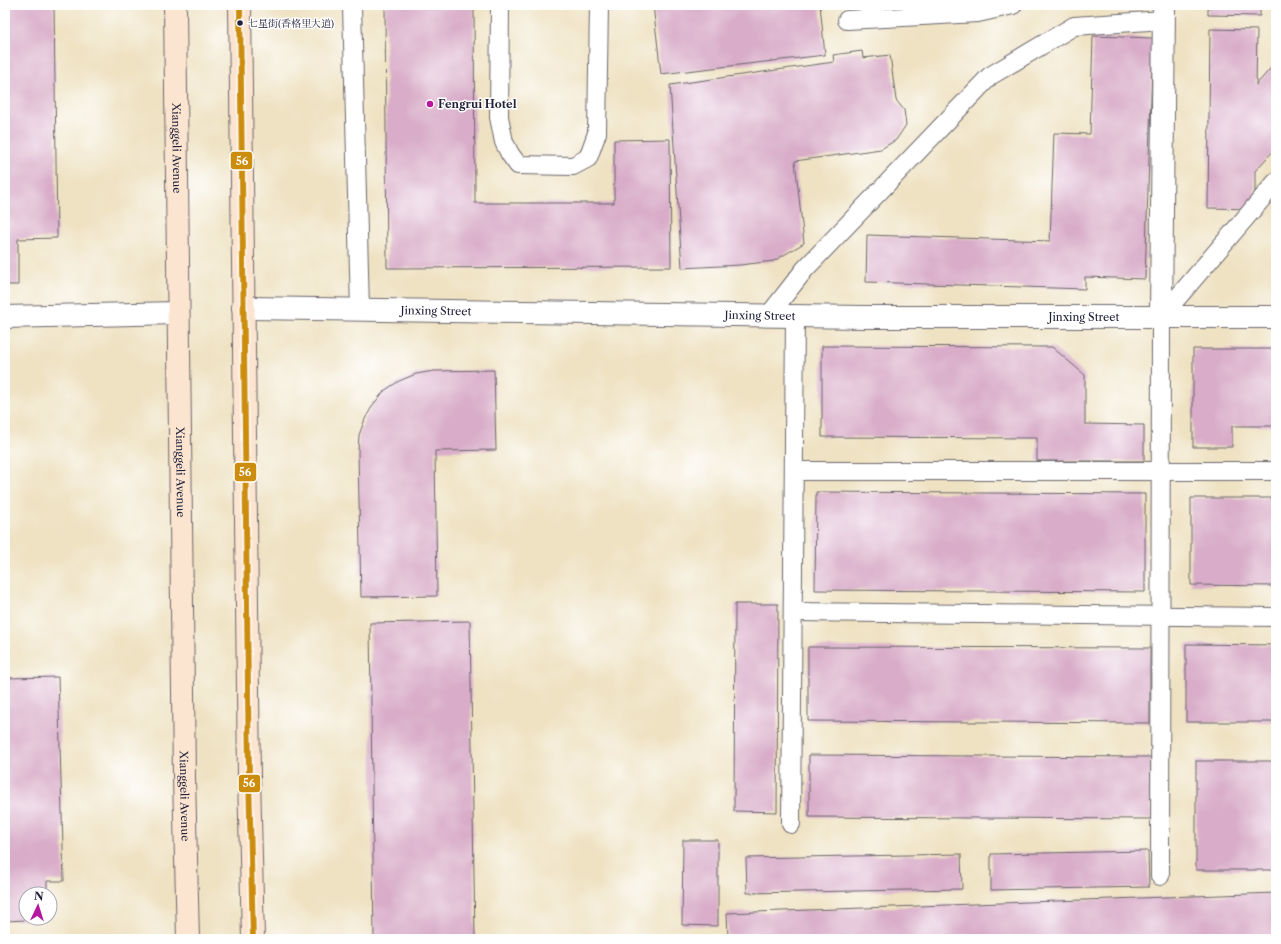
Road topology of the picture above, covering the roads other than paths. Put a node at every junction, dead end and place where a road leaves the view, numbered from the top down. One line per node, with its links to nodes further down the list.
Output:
1 (174, 5): 12 (main road, Xianggeli Avenue)
2 (240, 5): 10 (main road)
3 (352, 5): 11 (lane)
4 (500, 5): 5 (lane)
5 (599, 5)
6 (1012, 5): 8 (lane)
7 (1164, 12): 13 (lane); 16 (street)
8 (847, 20)
9 (1276, 182): 16 (lane)
10 (243, 308): 11 (street, Jinxing Street); 27 (main road)
11 (360, 309): 13 (street, Jinxing Street)
12 (178, 313): 15 (street); 26 (main road, Xianggeli Avenue)
13 (769, 315): 14 (street, Jinxing Street)
14 (795, 316): 16 (street, Jinxing Street); 18 (lane)
15 (5, 317)
16 (1161, 317): 17 (street, Jinxing Street); 19 (lane)
17 (1276, 317)
18 (794, 471): 19 (lane); 21 (lane)
19 (1161, 471): 20 (lane); 22 (lane)
20 (1276, 471)
21 (793, 612): 22 (lane); 24 (lane)
22 (1161, 615): 23 (lane); 25 (lane)
23 (1276, 617)
24 (791, 824)
25 (1160, 876)
26 (188, 939)
27 (253, 939)

